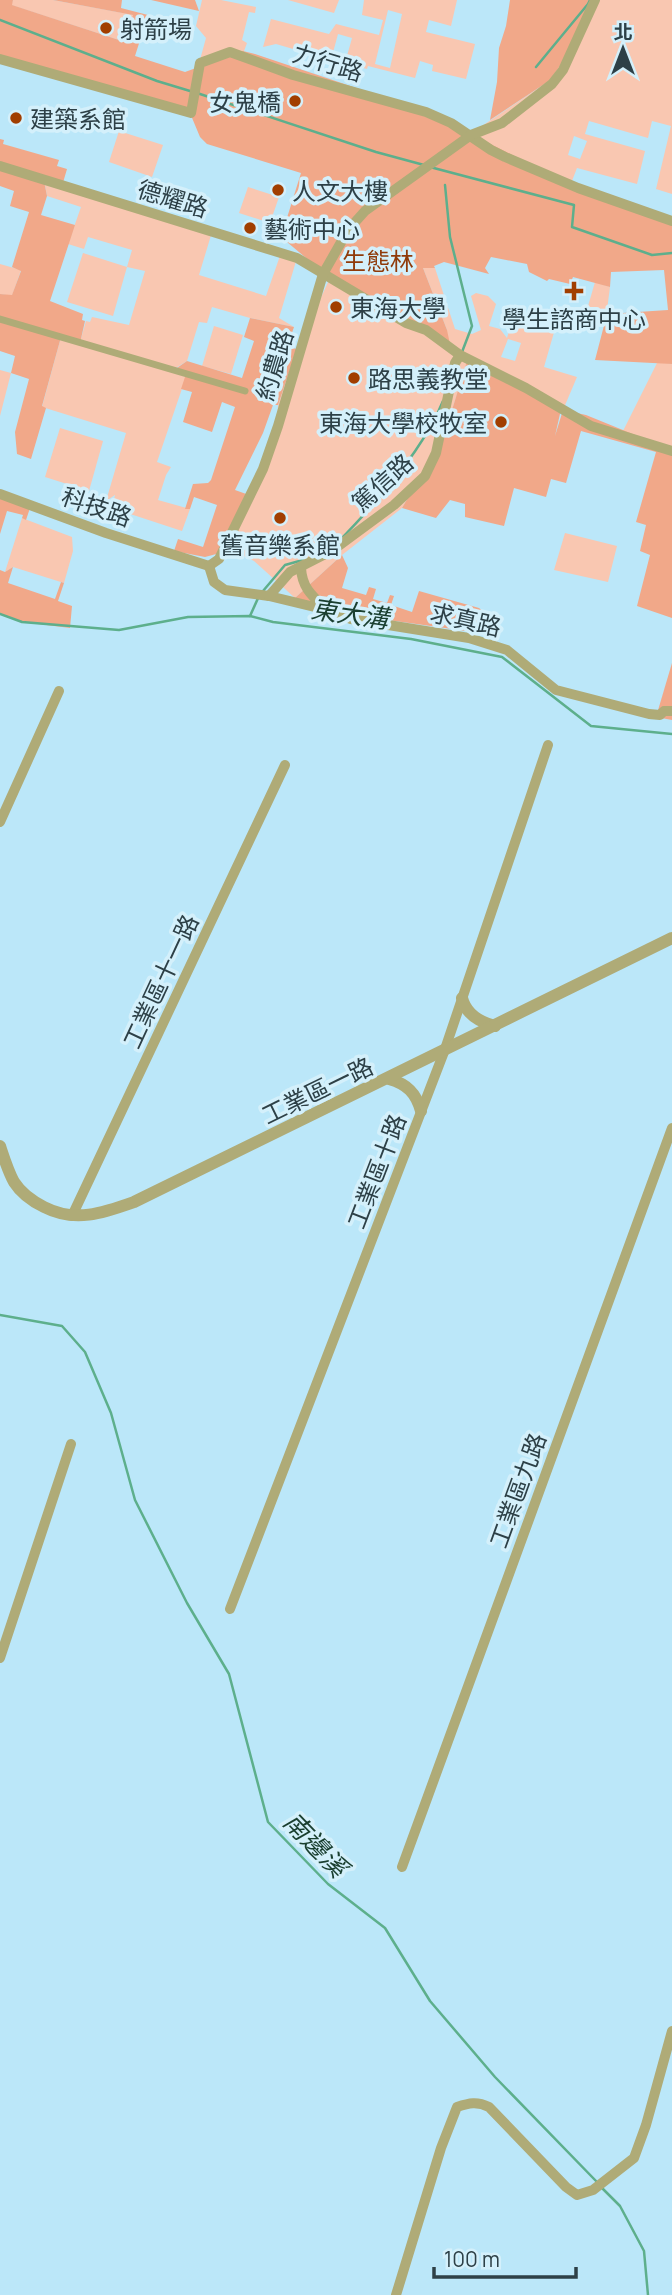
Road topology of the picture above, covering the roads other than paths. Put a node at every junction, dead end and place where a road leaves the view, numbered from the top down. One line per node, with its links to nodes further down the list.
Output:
1 (595, 0): 3 (street)
2 (0, 59): 3 (street, 力行路)
3 (471, 135): 5 (street, 力行路); 6 (street, 約農路)
4 (0, 166): 6 (street, 德耀路)
5 (672, 220)
6 (326, 276): 8 (street); 12 (street, 約農路)
7 (0, 319): 9 (street)
8 (458, 362): 10 (street); 13 (street, 篤信路)
9 (245, 391)
10 (672, 451)
11 (0, 495): 12 (street, 科技路)
12 (209, 566): 14 (street, 求真路)
13 (301, 568): 14 (street, 篤信路); 15 (street)
14 (269, 596): 15 (street, 求真路)
15 (327, 610): 17 (street, 求真路)
16 (60, 691): 20 (street)
17 (672, 711)
18 (548, 745): 22 (street, 工業區十路)
19 (285, 765): 29 (street, 工業區十一路)
20 (0, 822)
21 (672, 938): 23 (street, 工業區一路)
22 (462, 998): 23 (street); 24 (street, 工業區十路)
23 (495, 1026): 24 (street, 工業區一路)
24 (444, 1052): 25 (street, 工業區一路); 26 (street, 工業區十路)
25 (389, 1079): 26 (street); 29 (street, 工業區一路)
26 (421, 1111): 31 (street, 工業區十路)
27 (672, 1128): 33 (street, 工業區九路)
28 (0, 1146): 29 (street, 工業區一路)
29 (72, 1216)
30 (71, 1444): 32 (street)
31 (230, 1609)
32 (0, 1658)
33 (401, 1867)
34 (672, 2031): 35 (street)
35 (396, 2295)

